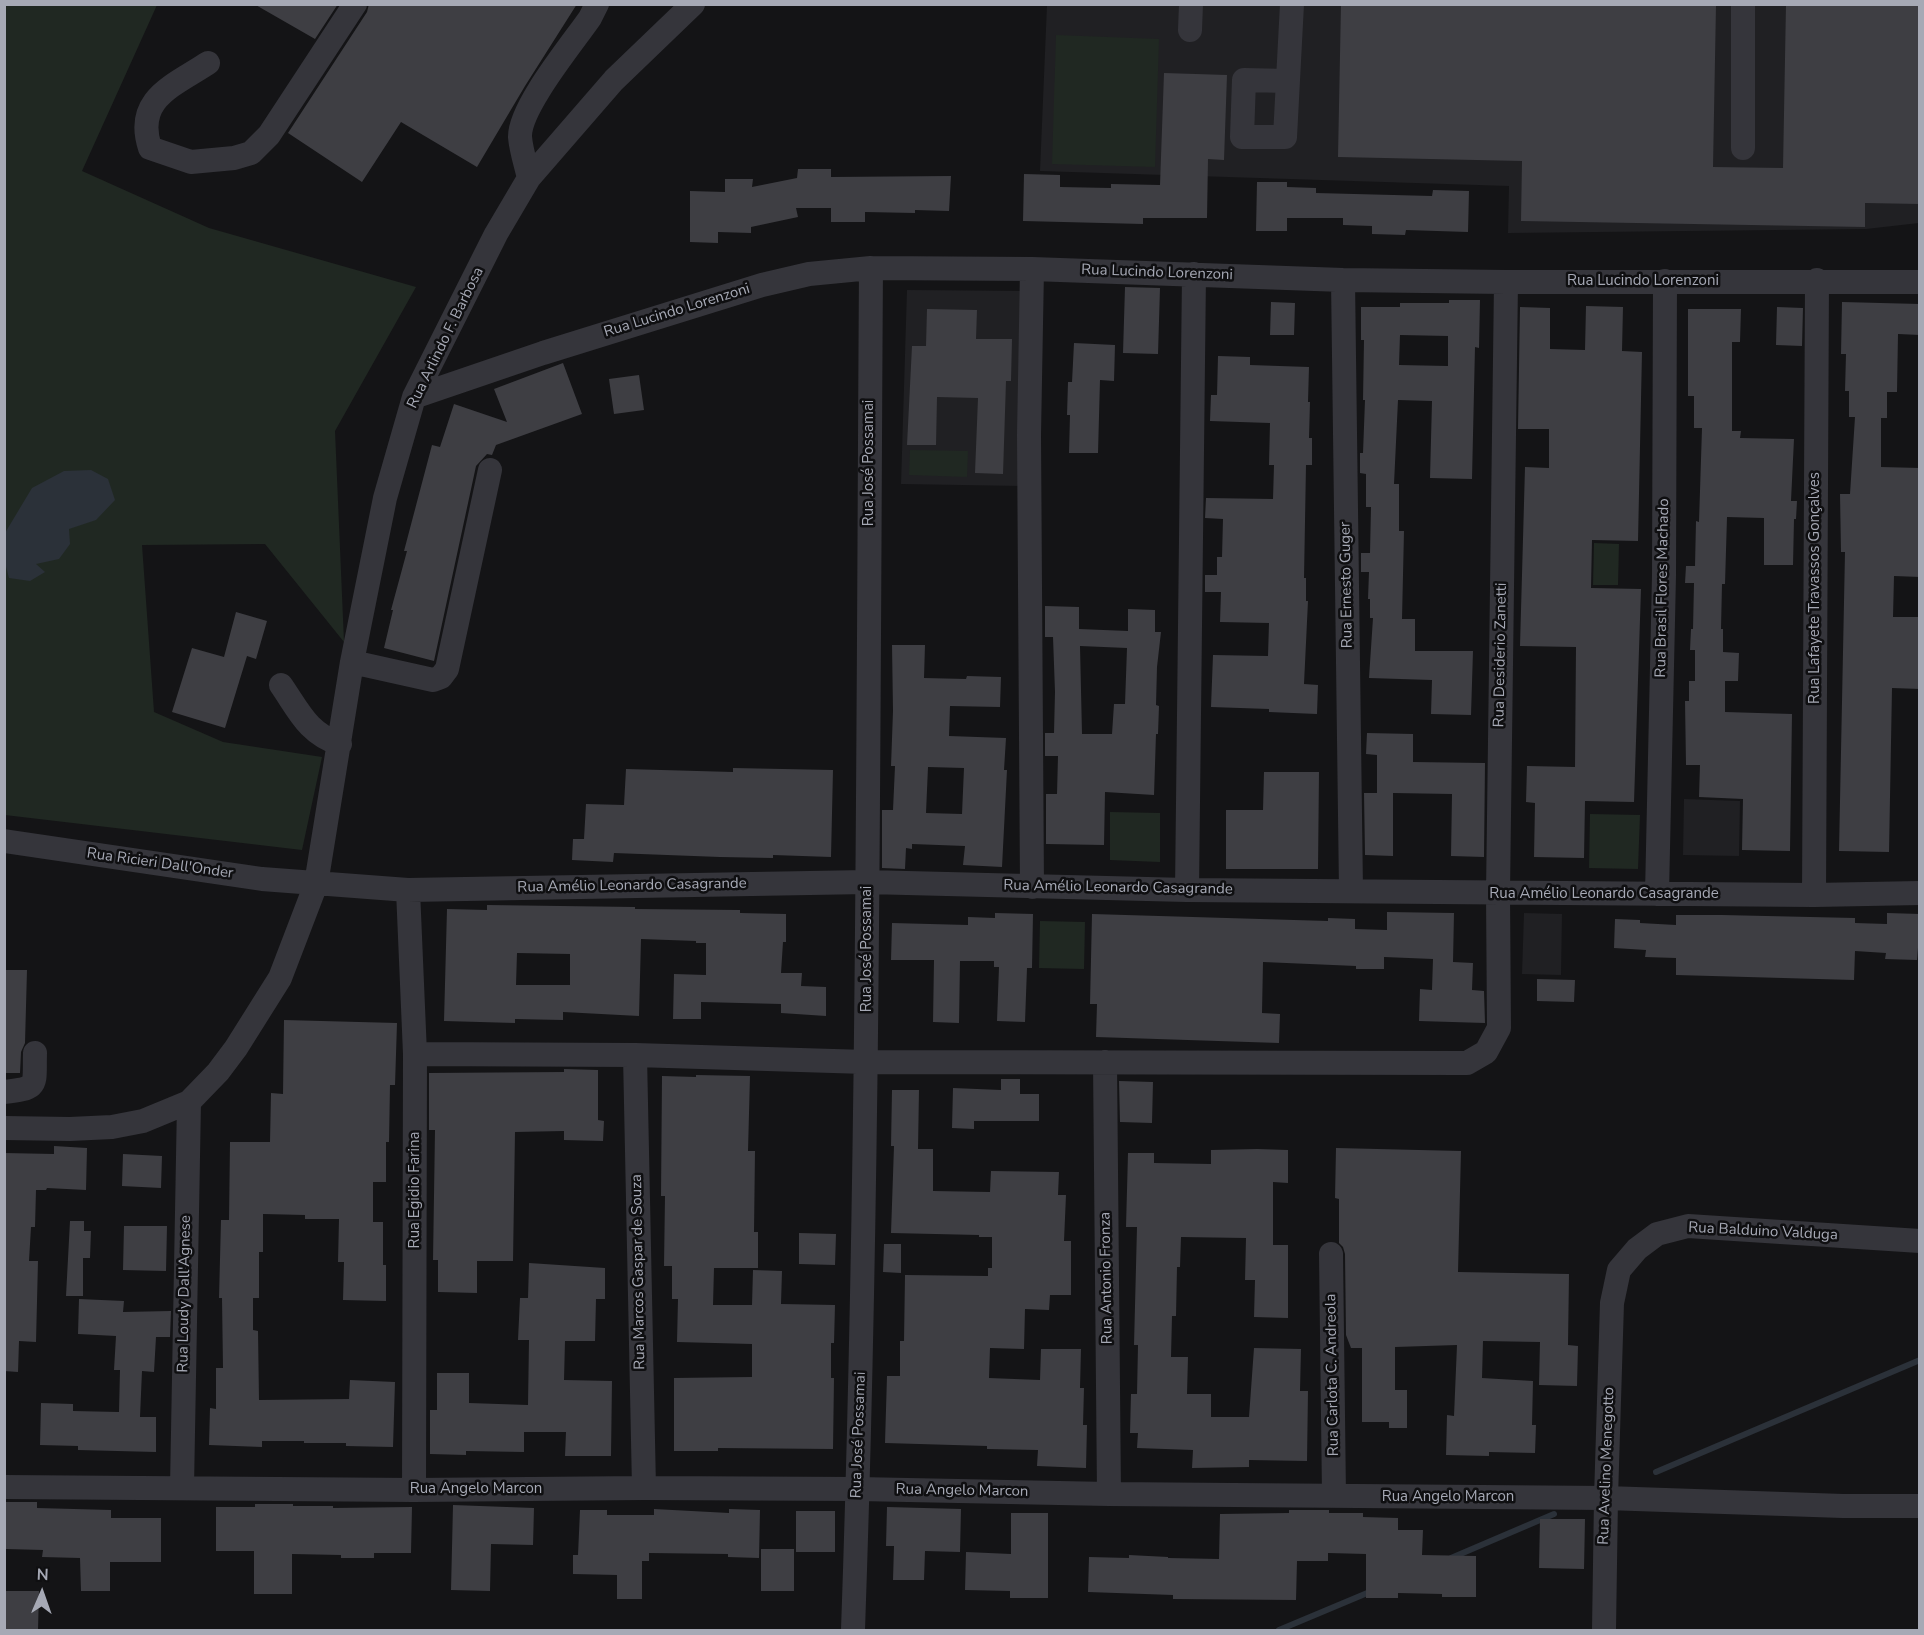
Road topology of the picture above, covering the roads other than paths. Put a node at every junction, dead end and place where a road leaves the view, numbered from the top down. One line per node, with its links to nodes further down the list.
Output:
1 (355, 4): 8 (street)
2 (597, 4): 11 (street)
3 (693, 4): 11 (street, Rua Arlindo F. Barbosa)
4 (1191, 4): 7 (street)
5 (1292, 4): 9 (street)
6 (1743, 4): 10 (street)
7 (1190, 30)
8 (208, 63)
9 (1288, 81)
10 (1743, 148)
11 (529, 178): 20 (street, Rua Arlindo F. Barbosa)
12 (870, 268): 13 (street, Rua Lucindo Lorenzoni); 20 (street, Rua Lucindo Lorenzoni); 26 (street, Rua José Possamai)
13 (1032, 269): 14 (street, Rua Lucindo Lorenzoni); 28 (street)
14 (1194, 274): 15 (street, Rua Lucindo Lorenzoni); 30 (street)
15 (1343, 280): 17 (street, Rua Lucindo Lorenzoni); 31 (street, Rua Ernesto Guger)
16 (1817, 280): 18 (street, Rua Lucindo Lorenzoni); 19 (street, Rua Lucindo Lorenzoni); 35 (street, Rua Lafayete Travassos Gonçalves)
17 (1506, 282): 18 (street, Rua Lucindo Lorenzoni); 32 (street, Rua Desiderio Zanetti)
18 (1665, 282): 34 (street, Rua Brasil Flores Machado)
19 (1920, 282)
20 (414, 397): 22 (street, Rua Arlindo F. Barbosa)
21 (490, 470): 22 (street)
22 (352, 662): 24 (street, Rua Arlindo F. Barbosa)
23 (281, 685): 24 (street)
24 (340, 744): 27 (street, Rua Arlindo F. Barbosa)
25 (4, 840): 27 (street, Rua Ricieri Dall'Onder)
26 (867, 882): 28 (street, Rua Amélio Leonardo Casagrande); 29 (street, Rua Amélio Leonardo Casagrande); 39 (street, Rua José Possamai)
27 (316, 884): 29 (street, Rua Amélio Leonardo Casagrande); 42 (street, Rua Arlindo F. Barbosa)
28 (1032, 887): 30 (street, Rua Amélio Leonardo Casagrande)
29 (408, 890): 37 (street, Rua Egidio Farina)
30 (1187, 890): 31 (street, Rua Amélio Leonardo Casagrande)
31 (1351, 891): 32 (street, Rua Amélio Leonardo Casagrande)
32 (1498, 893): 34 (street, Rua Amélio Leonardo Casagrande); 40 (street, Rua Desiderio Zanetti)
33 (1920, 893): 35 (street, Rua Amélio Leonardo Casagrande)
34 (1658, 894): 35 (street, Rua Amélio Leonardo Casagrande)
35 (1815, 895)
36 (35, 1053): 41 (street)
37 (415, 1054): 38 (street); 51 (street, Rua Egidio Farina)
38 (635, 1055): 39 (street); 49 (street, Rua Marcos Gaspar de Souza)
39 (866, 1062): 40 (street); 50 (street, Rua José Possamai)
40 (1105, 1062): 52 (street, Rua Antonio Fronza)
41 (4, 1092)
42 (189, 1102): 43 (street); 48 (street, Rua Loudy Dall'Agnese)
43 (4, 1128)
44 (1920, 1241): 46 (street, Rua Balduino Valduga)
45 (1331, 1254): 53 (street, Rua Carlota C. Andreola)
46 (1612, 1302): 54 (street, Rua Avelino Menegotto)
47 (4, 1487): 48 (street, Rua Angelo Marcon)
48 (182, 1487): 51 (street, Rua Angelo Marcon)
49 (644, 1488): 50 (street, Rua Angelo Marcon); 51 (street, Rua Angelo Marcon)
50 (858, 1489): 52 (street, Rua Angelo Marcon); 56 (street, Rua José Possamai)
51 (414, 1490)
52 (1109, 1494): 53 (street, Rua Angelo Marcon)
53 (1334, 1496): 54 (street, Rua Angelo Marcon)
54 (1606, 1498): 55 (street, Rua Angelo Marcon); 57 (street, Rua Avelino Menegotto)
55 (1920, 1506)
56 (853, 1630)
57 (1604, 1630)

